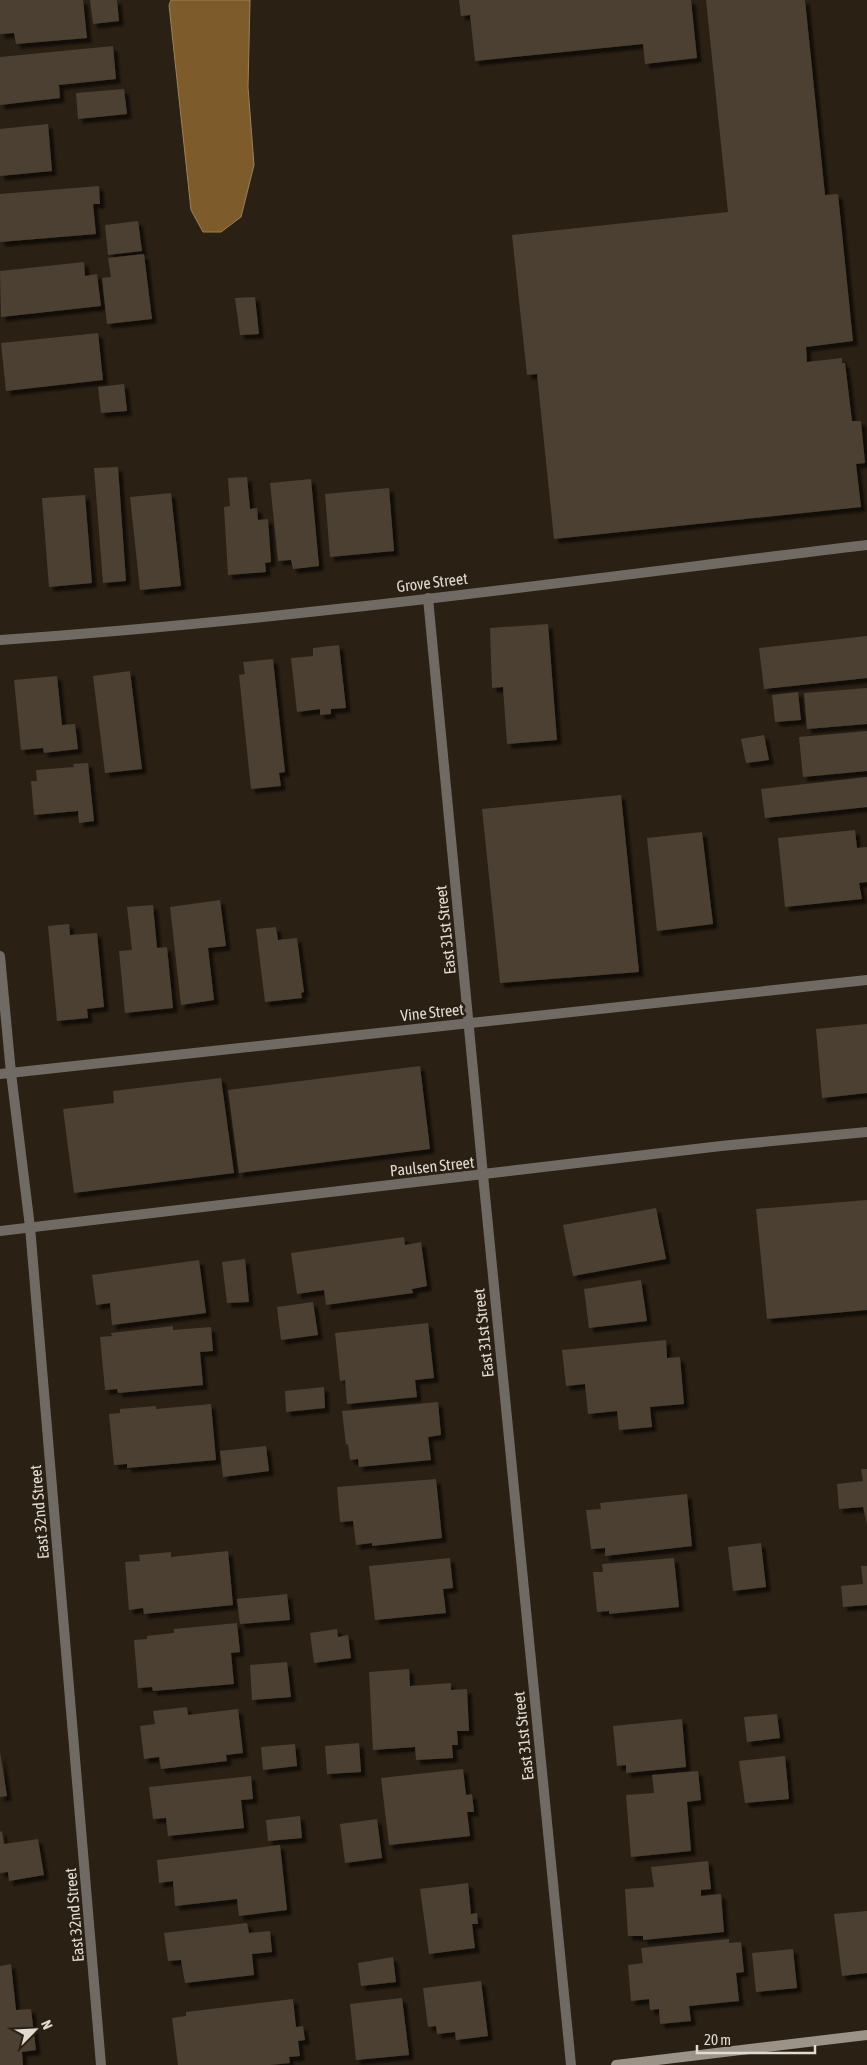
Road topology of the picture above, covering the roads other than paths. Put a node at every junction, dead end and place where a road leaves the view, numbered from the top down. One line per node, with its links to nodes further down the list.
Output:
1 (867, 545): 2 (street, Grove Street)
2 (428, 598): 3 (street, Grove Street); 6 (street, East 31st Street)
3 (0, 640)
4 (0, 956): 7 (street, East 32nd Street)
5 (867, 980): 6 (street, Vine Street)
6 (469, 1022): 7 (street, Vine Street); 10 (street, East 31st Street)
7 (11, 1073): 8 (street, Vine Street); 11 (street, East 32nd Street)
8 (0, 1074)
9 (867, 1132): 10 (street, Paulsen Street)
10 (483, 1175): 11 (street, Paulsen Street); 15 (street, East 31st Street)
11 (30, 1228): 12 (street, Paulsen Street); 14 (street, East 32nd Street)
12 (0, 1231)
13 (867, 2035): 16 (main road)
14 (101, 2065)
15 (571, 2065)
16 (616, 2065)

